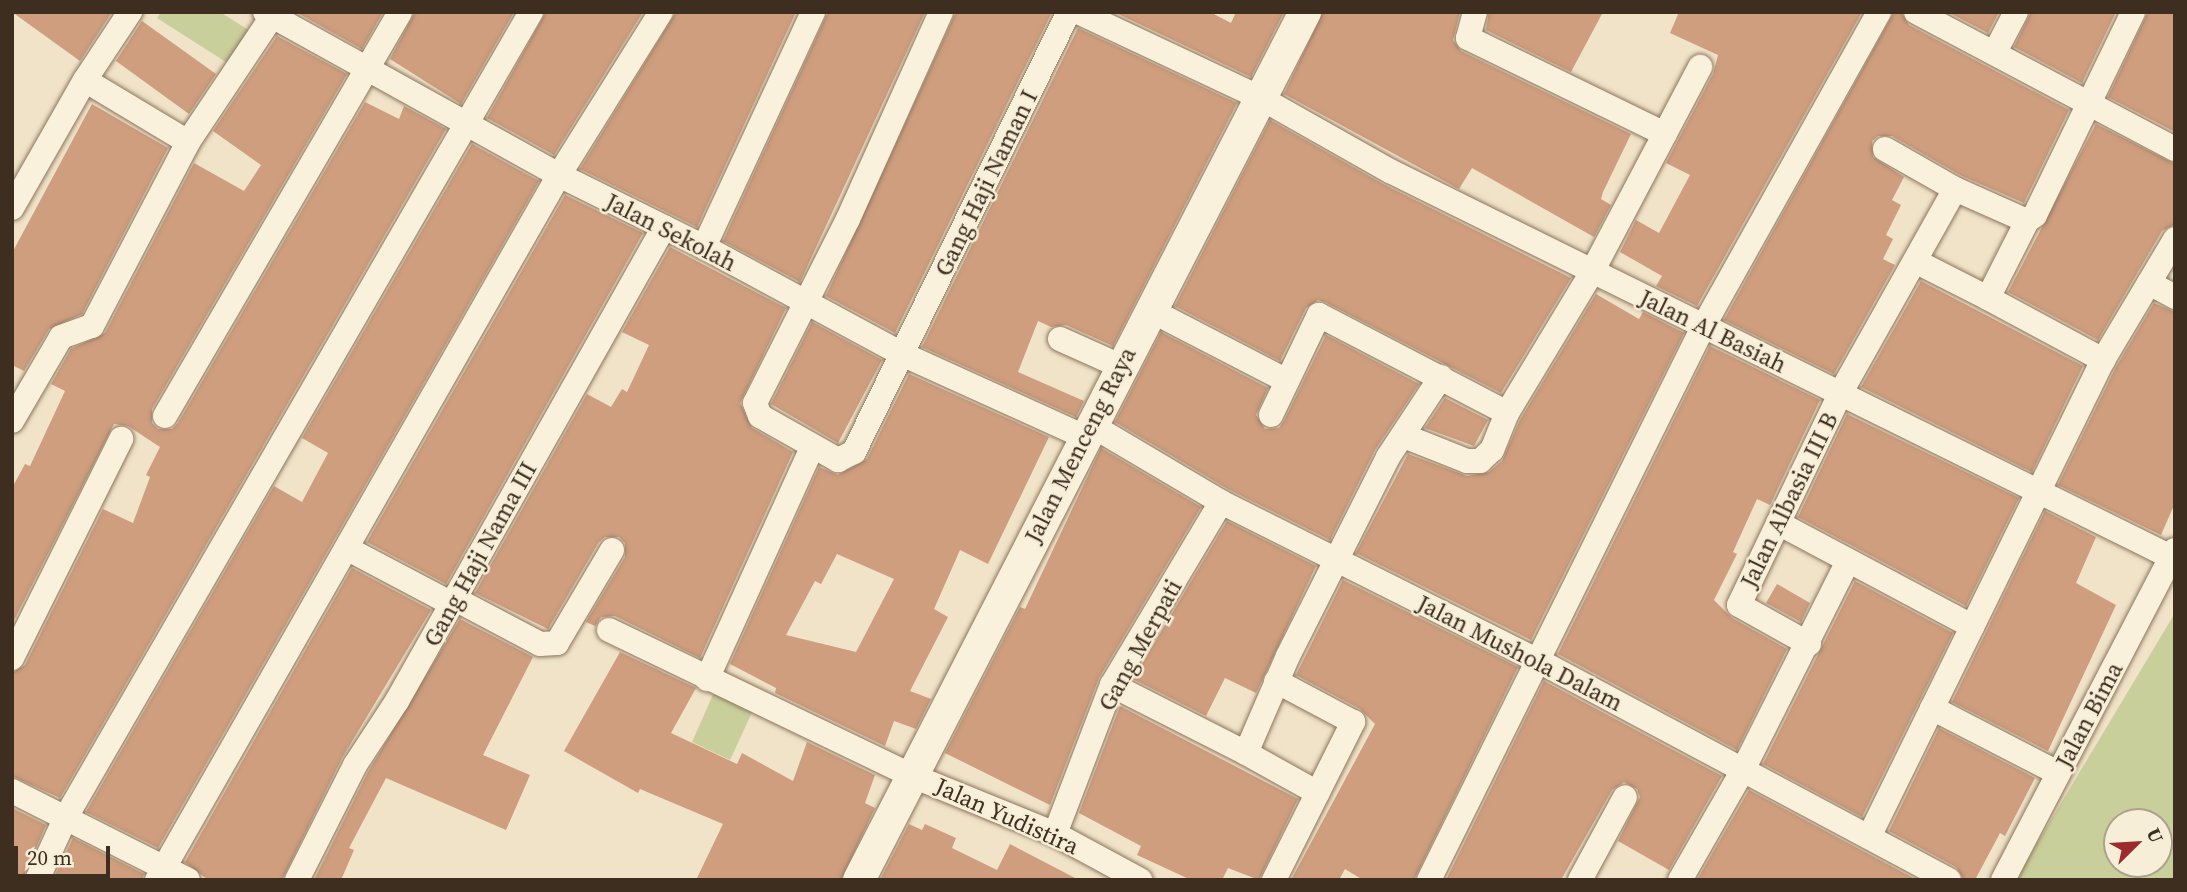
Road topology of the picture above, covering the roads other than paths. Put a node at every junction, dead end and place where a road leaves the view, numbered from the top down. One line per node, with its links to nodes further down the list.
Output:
1 (130, 12): 19 (street)
2 (400, 12): 18 (street)
3 (531, 12): 22 (street)
4 (661, 12): 27 (street)
5 (813, 12): 33 (street)
6 (942, 12): 39 (street)
7 (1069, 12): 43 (street, Gang Haji Naman I)
8 (1078, 12): 20 (street, Jalan Al Basiah)
9 (1305, 12): 20 (street, Jalan Menceng Raya)
10 (1475, 12): 23 (street)
11 (1879, 12): 41 (street)
12 (1916, 12): 16 (street)
13 (2016, 12): 16 (street)
14 (2133, 12): 21 (street)
15 (271, 14): 18 (street, Jalan Sekolah); 24 (street)
16 (1995, 52): 21 (street)
17 (1700, 67): 23 (street)
18 (368, 68): 22 (street, Jalan Sekolah); 51 (street)
19 (85, 80): 24 (street); 29 (street)
20 (1259, 97): 35 (street, Jalan Al Basiah); 40 (street, Jalan Menceng Raya)
21 (2087, 102): 26 (street); 30 (street)
22 (468, 121): 27 (street, Jalan Sekolah); 83 (street)
23 (1665, 134): 35 (street)
24 (188, 142): 52 (street)
25 (1885, 149): 28 (street)
26 (2175, 149)
27 (559, 175): 31 (street, Jalan Sekolah); 60 (street)
28 (1955, 189): 30 (street); 34 (street, Jalan Albasia III B)
29 (12, 208)
30 (2027, 221): 38 (street)
31 (664, 227): 33 (street, Jalan Sekolah); 66 (street, Gang Haji Nama III)
32 (2175, 239): 36 (street)
33 (704, 247): 39 (street, Jalan Sekolah)
34 (1915, 261): 38 (street); 48 (street, Jalan Albasia III B)
35 (1592, 272): 41 (street, Jalan Al Basiah); 49 (street)
36 (2149, 283): 37 (street); 44 (street)
37 (2175, 297)
38 (1988, 298): 44 (street)
39 (808, 303): 43 (street, Jalan Sekolah); 56 (street, Gang Haji Naman I)
40 (1152, 311): 45 (street, Jalan Menceng Raya); 47 (street)
41 (1703, 327): 48 (street, Jalan Al Basiah); 71 (street)
42 (1060, 339): 45 (street)
43 (904, 355): 53 (street, Jalan Sekolah); 56 (street, Gang Haji Naman I)
44 (2103, 360): 57 (street)
45 (1120, 366): 53 (street, Jalan Menceng Raya)
46 (1441, 377): 47 (street); 49 (street); 54 (street)
47 (1287, 381): 50 (street)
48 (1840, 394): 57 (street, Jalan Al Basiah); 59 (street, Jalan Albasia III B)
49 (1507, 413): 54 (street)
50 (1271, 415)
51 (165, 416)
52 (12, 421)
53 (1088, 431): 58 (street, Jalan Mushola Dalam); 79 (street, Jalan Menceng Raya)
54 (1404, 436): 63 (street)
55 (121, 439): 70 (street)
56 (812, 447): 72 (street)
57 (2037, 491): 62 (street, Jalan Al Basiah); 67 (street)
58 (1221, 502): 63 (street, Jalan Mushola Dalam); 74 (street, Gang Merpati)
59 (1778, 523): 64 (street); 69 (street, Jalan Albasia III B)
60 (348, 549): 66 (street); 86 (street)
61 (612, 550): 66 (street)
62 (2173, 554): 65 (street, Jalan Bima)
63 (1336, 560): 71 (street, Jalan Mushola Dalam); 73 (street)
64 (1849, 561): 67 (street); 69 (street)
65 (2167, 586): 78 (street, Jalan Bima)
66 (454, 601): 89 (street, Gang Haji Nama III)
67 (1972, 626): 75 (street)
68 (609, 630): 72 (street, Jalan Yudistira)
69 (1809, 644): 77 (street)
70 (12, 657)
71 (1537, 660): 77 (street, Jalan Mushola Dalam); 93 (street)
72 (707, 679): 79 (street, Jalan Yudistira)
73 (1276, 681): 76 (street); 81 (street)
74 (1112, 685): 76 (street); 84 (street, Gang Merpati)
75 (1932, 708): 78 (street); 85 (street)
76 (1245, 753): 81 (street)
77 (1743, 770): 85 (street, Jalan Mushola Dalam); 95 (street)
78 (2058, 773): 97 (street, Jalan Bima)
79 (910, 775): 84 (street, Jalan Yudistira); 90 (street, Jalan Menceng Raya)
80 (12, 791): 83 (street)
81 (1318, 793): 92 (street)
82 (1625, 797): 94 (street)
83 (66, 817): 86 (street); 87 (street)
84 (1055, 834): 91 (street, Jalan Yudistira)
85 (1869, 837): 96 (street, Jalan Mushola Dalam)
86 (160, 874): 88 (street)
87 (37, 880)
88 (188, 880)
89 (297, 880)
90 (859, 880)
91 (1140, 880)
92 (1274, 880)
93 (1429, 880)
94 (1580, 880)
95 (1680, 880)
96 (1950, 880)
97 (2003, 880)

